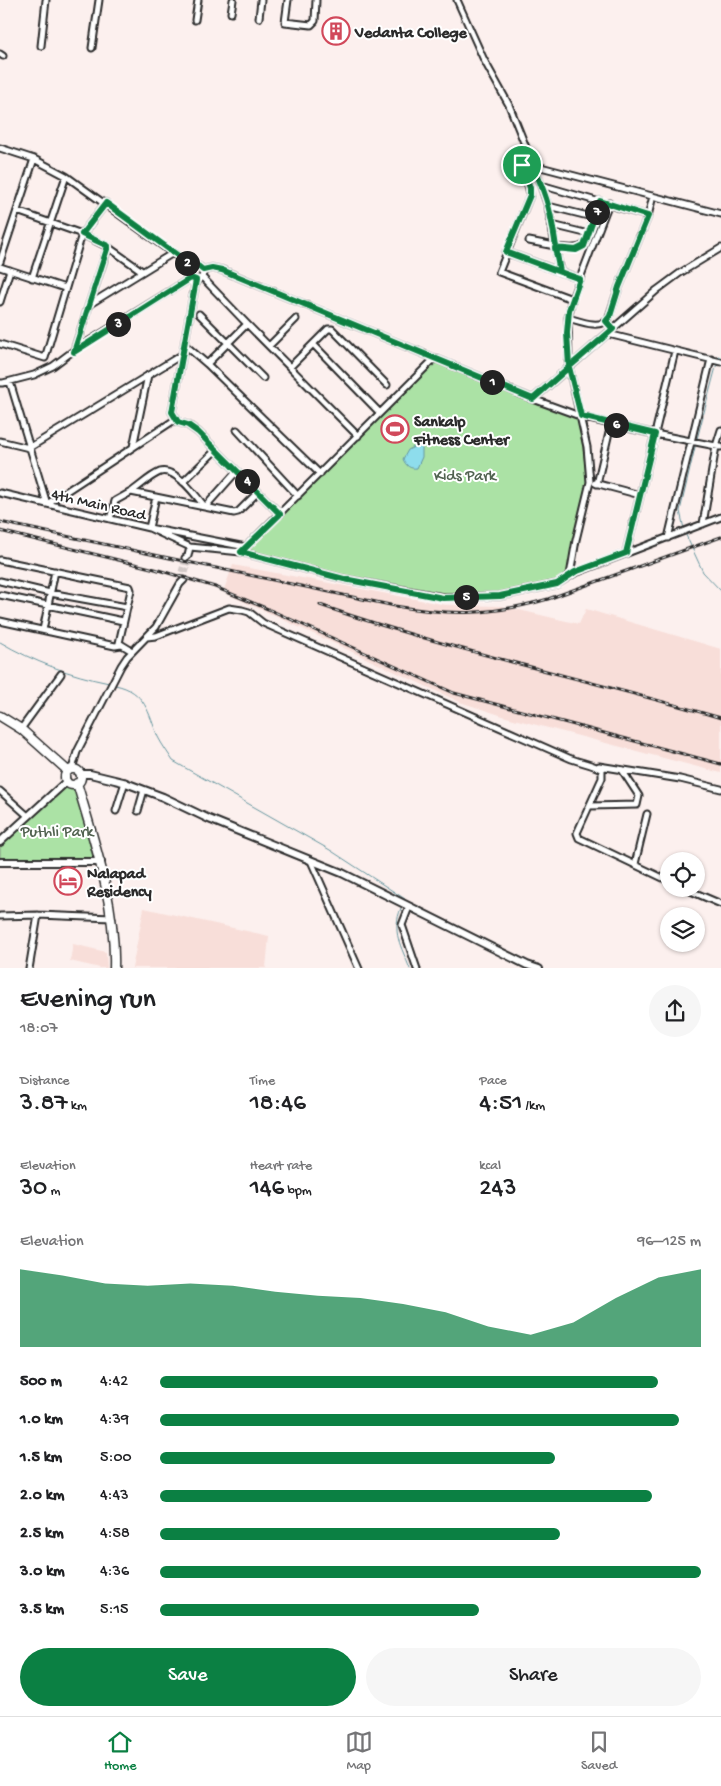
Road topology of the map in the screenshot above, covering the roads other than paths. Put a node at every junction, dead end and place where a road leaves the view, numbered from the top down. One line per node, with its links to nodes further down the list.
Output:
1 (46, 0): 12 (street)
2 (99, 0): 13 (street)
3 (198, 0): 11 (street)
4 (233, 0): 9 (street)
5 (261, 0): 10 (street)
6 (288, 0): 7 (street)
7 (316, 0)
8 (457, 0): 16 (street)
9 (231, 13)
10 (259, 18)
11 (195, 20)
12 (41, 46)
13 (92, 48)
14 (0, 148): 15 (street)
15 (34, 158): 17 (street); 24 (street)
16 (532, 163): 18 (street); 19 (street); 36 (street)
17 (66, 176): 21 (street); 28 (street)
18 (541, 185): 20 (street); 23 (street)
19 (653, 196): 25 (street); 26 (street)
20 (600, 201): 22 (street); 27 (street)
21 (106, 203): 30 (street); 37 (street)
22 (609, 203): 26 (street); 48 (street)
23 (548, 206): 27 (street); 29 (street)
24 (17, 211): 28 (street); 38 (street)
25 (721, 214)
26 (648, 216): 56 (street)
27 (594, 217): 31 (street)
28 (50, 223): 30 (street); 46 (street)
29 (552, 225): 31 (street); 34 (street)
30 (82, 234): 33 (street); 49 (street)
31 (589, 234): 34 (street)
32 (529, 241): 34 (street)
33 (108, 246): 43 (street); 52 (street)
34 (555, 247): 44 (street)
35 (721, 248): 58 (street)
36 (506, 252): 44 (street); 50 (street)
37 (173, 253): 39 (street); 43 (street)
38 (0, 262)
39 (192, 266): 42 (street); 47 (street)
40 (0, 267): 41 (street)
41 (10, 270): 46 (street); 51 (street)
42 (203, 270): 45 (street); 69 (street)
43 (142, 271): 52 (street)
44 (560, 272): 48 (street)
45 (202, 277): 47 (street); 57 (street)
46 (32, 278): 49 (street)
47 (193, 279): 63 (street); 66 (street)
48 (580, 279): 50 (street)
49 (65, 288): 68 (street)
50 (572, 299): 54 (street)
51 (0, 302)
52 (89, 304): 66 (street)
53 (199, 314): 60 (street)
54 (568, 318): 56 (street); 74 (street)
55 (296, 319): 64 (street)
56 (606, 321): 58 (street)
57 (247, 324): 60 (street); 64 (street)
58 (613, 329): 59 (street)
59 (608, 334): 65 (street); 74 (street)
60 (229, 343): 72 (street); 77 (street)
61 (0, 344): 68 (street)
62 (313, 344): 73 (street); 80 (street); 82 (street)
63 (185, 345): 67 (street); 72 (street)
64 (269, 346): 73 (street)
65 (675, 351): 70 (street); 88 (street)
66 (74, 352): 75 (street)
67 (183, 354): 76 (street); 84 (street)
68 (45, 358): 75 (street)
69 (435, 358): 81 (street); 82 (street)
70 (712, 360): 71 (street); 91 (street)
71 (721, 362)
72 (207, 364): 97 (street)
73 (290, 367): 89 (street)
74 (569, 367): 81 (street); 83 (street)
75 (45, 369): 79 (street)
76 (148, 375): 92 (street); 94 (street)
77 (263, 378)
78 (0, 382): 79 (street)
79 (10, 382): 94 (street)
80 (388, 385)
81 (533, 399): 83 (street)
82 (380, 413): 89 (street)
83 (581, 416): 85 (street); 99 (street)
84 (176, 419): 92 (street); 95 (street)
85 (610, 424): 88 (street); 100 (street)
86 (237, 430): 105 (street)
87 (721, 430): 93 (street)
88 (655, 434): 91 (street); 104 (street)
89 (358, 436): 97 (street)
90 (0, 440): 94 (street)
91 (692, 442): 93 (street); 114 (street)
92 (134, 447): 107 (street)
93 (719, 447): 112 (street)
94 (29, 448): 107 (street)
95 (216, 450): 96 (street); 98 (street)
96 (237, 471): 102 (street); 108 (street)
97 (320, 474): 105 (street)
98 (184, 482): 101 (street); 108 (street)
99 (590, 482): 100 (street); 122 (street)
100 (597, 484): 104 (street)
101 (131, 492): 106 (street); 111 (street)
102 (258, 492): 108 (street); 109 (street)
103 (0, 493): 107 (street, 4th Main Road)
104 (640, 495): 118 (street)
105 (298, 496): 109 (street)
106 (156, 497): 108 (street); 113 (street)
107 (47, 504): 111 (street, 4th Main Road)
108 (205, 507)
109 (280, 514): 116 (street)
110 (721, 517): 112 (street, 4th Main Road)
111 (110, 519): 113 (street, 4th Main Road)
112 (703, 524): 114 (street, 4th Main Road)
113 (149, 528): 115 (street, 4th Main Road); 116 (street)
114 (668, 538): 118 (street, 4th Main Road)
115 (190, 547): 117 (street, 4th Main Road); 119 (street)
116 (246, 547): 117 (street)
117 (241, 552): 122 (street, 4th Main Road)
118 (626, 553): 122 (street, 4th Main Road)
119 (187, 558)
120 (0, 560): 121 (street)
121 (55, 571): 125 (street); 128 (street)
122 (570, 575)
123 (0, 581): 125 (street)
124 (181, 581): 132 (street)
125 (50, 592): 127 (street); 128 (street)
126 (0, 595): 127 (street)
127 (48, 606): 130 (street); 131 (street)
128 (126, 607): 130 (street)
129 (0, 621): 131 (street)
130 (123, 621): 133 (street)
131 (42, 630): 133 (street)
132 (147, 637): 134 (street); 138 (street)
133 (121, 645): 134 (street)
134 (132, 651): 139 (street)
135 (61, 674): 137 (street)
136 (0, 716): 137 (main road)
137 (21, 729): 139 (main road)
138 (597, 766): 140 (street); 148 (street)
139 (70, 770): 141 (main road); 142 (main road)
140 (622, 770): 145 (street); 148 (street)
141 (80, 774): 143 (street); 144 (main road)
142 (67, 781): 144 (main road); 152 (street)
143 (125, 782): 146 (street); 149 (street)
144 (77, 783): 156 (main road)
145 (721, 788)
146 (144, 790): 150 (street); 154 (street)
147 (0, 791): 152 (street)
148 (590, 806): 157 (street)
149 (116, 811)
150 (138, 811)
151 (647, 814): 157 (street)
152 (28, 816): 153 (street)
153 (0, 842)
154 (311, 861): 161 (street); 168 (street)
155 (0, 862): 156 (street)
156 (101, 862): 164 (main road)
157 (634, 864): 158 (street)
158 (660, 877)
159 (705, 897): 160 (street)
160 (721, 904)
161 (409, 907): 165 (street); 169 (street)
162 (38, 915): 163 (street); 164 (street); 166 (street)
163 (0, 916)
164 (112, 918): 167 (main road)
165 (529, 967): 170 (street)
166 (29, 968)
167 (114, 968)
168 (359, 968)
169 (417, 968)
170 (538, 968)

